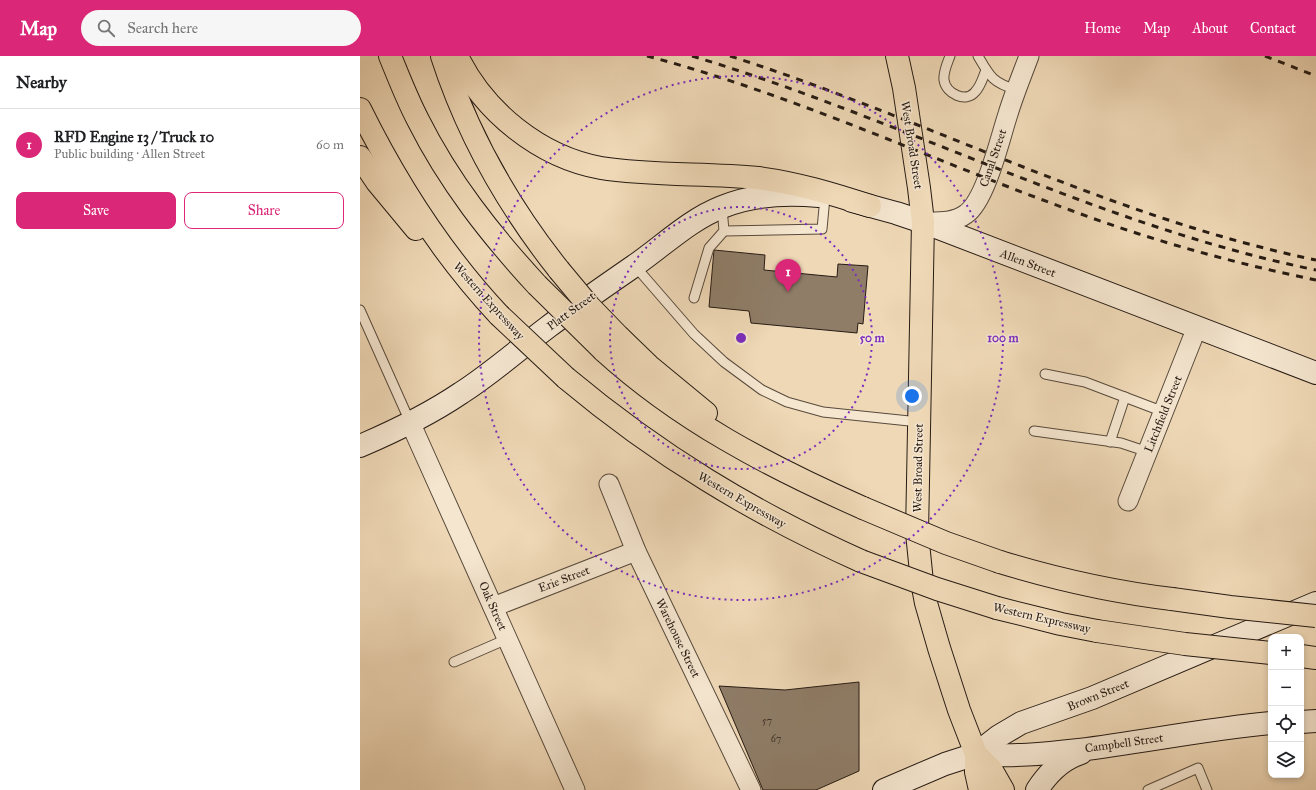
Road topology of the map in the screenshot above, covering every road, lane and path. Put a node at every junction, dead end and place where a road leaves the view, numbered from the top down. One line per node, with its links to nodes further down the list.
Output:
1 (390, 56): 22 (main road, bridge)
2 (442, 56): 22 (main road, bridge)
3 (457, 56): 14 (main road)
4 (897, 56): 15 (main road, West Broad Street)
5 (950, 56): 8 (lane)
6 (978, 56): 8 (lane)
7 (1029, 56): 9 (street, Canal Street)
8 (986, 70): 9 (lane)
9 (1016, 90): 15 (street, Canal Street)
10 (360, 109): 20 (main road, Western Expressway)
11 (360, 157): 20 (main road)
12 (825, 197): 13 (main road, Allen Street); 14 (main road, Allen Street); 16 (lane)
13 (727, 205): 16 (lane); 17 (main road, Platt Street)
14 (870, 206): 15 (main road, Allen Street)
15 (923, 222): 21 (main road, Allen Street); 28 (main road, West Broad Street)
16 (724, 231): 18 (lane)
17 (635, 266): 27 (main road, Platt Street); 28 (lane)
18 (694, 298)
19 (360, 310): 27 (lane)
20 (499, 315): 40 (main road, Western Expressway, bridge)
21 (1197, 327): 23 (main road, Allen Street); 26 (street, Litchfield Street)
22 (611, 343): 38 (main road, bridge)
23 (1316, 373)
24 (1045, 374): 25 (lane)
25 (1125, 397): 26 (lane); 30 (lane)
26 (1164, 412): 32 (street, Litchfield Street)
27 (410, 422): 31 (main road, Platt Street); 37 (street, Oak Street)
28 (919, 422): 48 (main road, West Broad Street)
29 (1034, 431): 30 (lane)
30 (1110, 442): 32 (lane)
31 (360, 446)
32 (1148, 452): 34 (street, Litchfield Street)
33 (609, 484): 35 (street, Warehouse Street)
34 (1128, 501)
35 (636, 550): 37 (street, Erie Street); 50 (street, Warehouse Street)
36 (1316, 603): 48 (main road, Brown Street)
37 (493, 607): 39 (street, Oak Street)
38 (1316, 616)
39 (507, 639): 43 (lane); 49 (street, Oak Street)
40 (1268, 653)
41 (1304, 656): 42 (main road)
42 (1316, 658)
43 (454, 662)
44 (1316, 721): 45 (main road)
45 (1304, 722)
46 (1268, 723): 47 (main road, Campbell Street)
47 (1098, 747): 48 (main road, Campbell Street); 54 (main road)
48 (976, 754): 51 (main road, Brown Street); 52 (main road, West Broad Street); 53 (main road, West Broad Street)
49 (575, 790)
50 (751, 790)
51 (884, 790)
52 (980, 790)
53 (1003, 790)
54 (1037, 790)
55 (1148, 790): 56 (lane)
56 (1207, 790)

